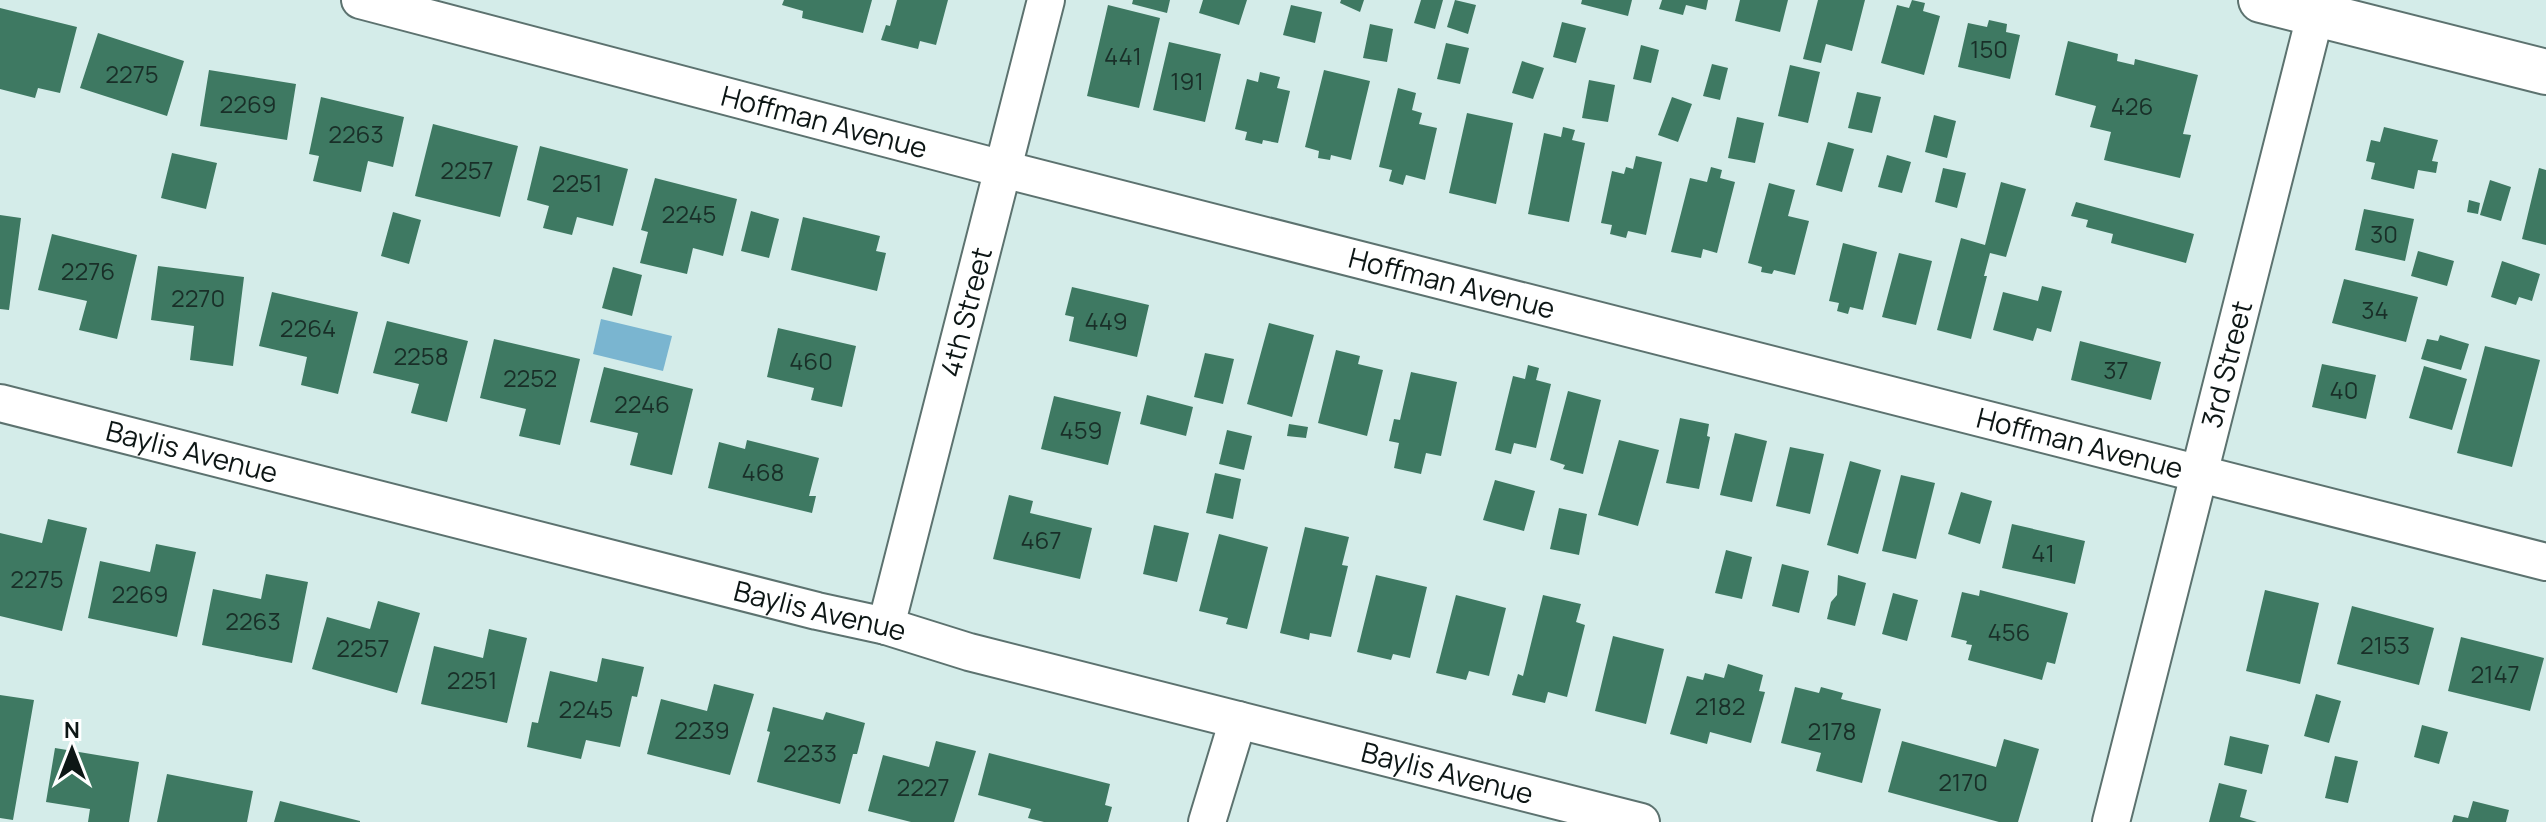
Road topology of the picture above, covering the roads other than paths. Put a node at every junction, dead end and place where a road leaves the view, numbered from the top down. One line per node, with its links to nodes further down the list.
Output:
1 (360, 0): 6 (street, Hoffman Avenue)
2 (1046, 0): 6 (street, 4th Street)
3 (2261, 0): 4 (street)
4 (2317, 7): 5 (street); 8 (street, 3rd Street)
5 (2546, 72)
6 (1003, 169): 8 (street, Hoffman Avenue); 10 (street, 4th Street)
7 (0, 403): 10 (street, Baylis Avenue)
8 (2198, 473): 9 (street, Hoffman Avenue); 14 (street, 3rd Street)
9 (2546, 562)
10 (886, 626): 11 (street, Baylis Avenue)
11 (1238, 720): 12 (street); 13 (street, Baylis Avenue)
12 (1207, 822)
13 (1641, 822)
14 (2111, 822)

